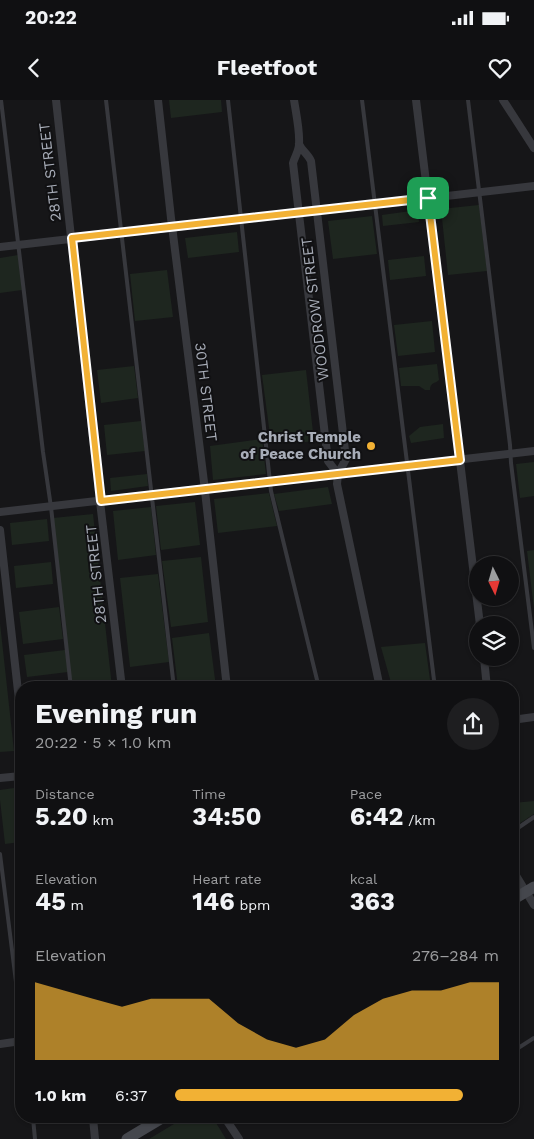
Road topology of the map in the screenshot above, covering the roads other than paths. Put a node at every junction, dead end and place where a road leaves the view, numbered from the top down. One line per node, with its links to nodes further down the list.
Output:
1 (2, 100): 24 (lane)
2 (56, 100): 23 (street, 28TH STREET)
3 (106, 100): 22 (lane)
4 (158, 100): 21 (street, 30TH STREET)
5 (228, 100): 20 (lane)
6 (294, 100): 11 (street, WOODROW STREET)
7 (362, 100): 17 (lane)
8 (416, 100): 16 (street)
9 (468, 100): 14 (lane)
10 (503, 100): 12 (street)
11 (299, 144): 18 (street, WOODROW STREET); 19 (street, WOODROW STREET)
12 (534, 148)
13 (533, 186): 14 (street); 15 (street)
14 (479, 192): 16 (street); 27 (lane)
15 (534, 195)
16 (428, 198): 17 (street); 28 (street)
17 (375, 204): 18 (street); 29 (lane)
18 (317, 210): 19 (street); 30 (street, WOODROW STREET)
19 (299, 212): 20 (street); 30 (street, WOODROW STREET)
20 (241, 219): 21 (street); 31 (lane)
21 (172, 227): 22 (street); 32 (street, 30TH STREET)
22 (122, 233): 23 (street); 33 (lane)
23 (72, 238): 24 (street); 34 (street, 28TH STREET)
24 (18, 244): 25 (street); 35 (lane)
25 (0, 246)
26 (534, 451): 27 (street)
27 (511, 454): 28 (street); 39 (lane)
28 (460, 460): 29 (street); 38 (street)
29 (408, 466): 30 (street); 48 (lane)
30 (338, 474): 31 (street); 47 (street, WOODROW STREET)
31 (270, 482): 32 (street); 46 (lane)
32 (204, 489): 33 (street); 45 (street, 30TH STREET)
33 (152, 495): 34 (street); 44 (lane)
34 (101, 501): 35 (street); 43 (street, 28TH STREET)
35 (51, 507): 36 (street); 42 (lane)
36 (0, 512)
37 (0, 530): 41 (street)
38 (479, 616)
39 (534, 648)
40 (485, 666): 49 (street)
41 (17, 681)
42 (70, 681)
43 (121, 681)
44 (173, 681)
45 (226, 681)
46 (317, 681)
47 (379, 681)
48 (434, 681)
49 (486, 681)
50 (534, 718): 51 (street)
51 (519, 719)
52 (15, 777): 53 (street)
53 (0, 778)
54 (534, 818): 55 (lane)
55 (519, 828)
56 (0, 854): 61 (lane)
57 (519, 877): 58 (street)
58 (530, 889): 59 (street); 60 (street)
59 (519, 896)
60 (534, 905)
61 (15, 974)
62 (534, 1038): 65 (lane)
63 (15, 1042): 64 (street)
64 (0, 1044)
65 (519, 1048)
66 (33, 1123): 70 (lane)
67 (93, 1123): 71 (street)
68 (151, 1123): 72 (street)
69 (229, 1123): 73 (street)
70 (35, 1139)
71 (95, 1139)
72 (127, 1139)
73 (239, 1139)

